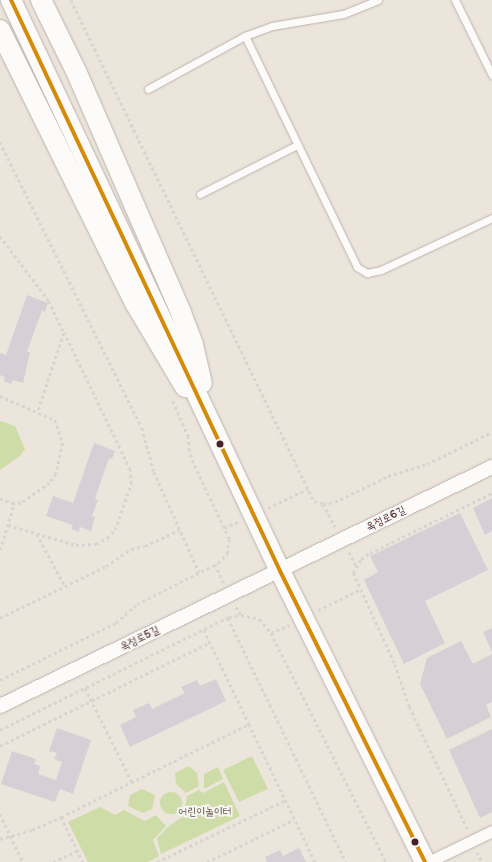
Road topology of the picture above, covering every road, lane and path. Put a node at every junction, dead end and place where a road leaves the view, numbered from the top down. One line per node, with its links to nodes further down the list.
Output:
1 (11, 0): 19 (main road)
2 (41, 0): 19 (main road)
3 (71, 0): 20 (path)
4 (378, 0): 7 (lane)
5 (455, 0): 8 (lane)
6 (0, 30): 19 (main road)
7 (245, 36): 9 (lane); 11 (lane)
8 (492, 75)
9 (148, 89)
10 (0, 142): 26 (path)
11 (297, 146): 12 (lane); 13 (lane)
12 (200, 194)
13 (492, 218)
14 (0, 236): 15 (path)
15 (64, 333): 18 (path); 27 (path)
16 (0, 396): 18 (path)
17 (172, 399): 30 (path)
18 (38, 411): 24 (path)
19 (210, 418): 29 (main road)
20 (492, 432)
21 (492, 467): 29 (street, 옥정로6길)
22 (492, 493): 49 (path)
23 (0, 499): 24 (path)
24 (14, 504): 25 (path)
25 (8, 525): 27 (path); 28 (path)
26 (180, 530): 30 (path); 31 (path)
27 (37, 533): 31 (path)
28 (0, 550)
29 (280, 571): 39 (street, 옥정로5길); 62 (main road)
30 (199, 572): 36 (path)
31 (65, 586): 32 (path)
32 (0, 618)
33 (228, 618): 34 (path); 60 (path); 61 (path)
34 (204, 630): 35 (path); 37 (path)
35 (210, 642): 38 (path); 40 (path)
36 (0, 680)
37 (85, 688): 38 (path); 41 (path)
38 (91, 701): 42 (path); 43 (path)
39 (0, 706)
40 (249, 724): 43 (path); 44 (path)
41 (0, 730)
42 (0, 746)
43 (132, 782): 46 (path)
44 (284, 801): 47 (path); 57 (path)
45 (0, 814): 50 (path)
46 (61, 817): 50 (path); 53 (path)
47 (293, 820): 58 (path); 59 (path)
48 (492, 831): 62 (street)
49 (469, 834)
50 (10, 836): 51 (path); 54 (path)
51 (0, 838)
52 (476, 848): 63 (path)
53 (78, 851): 55 (path); 56 (path)
54 (23, 862)
55 (54, 862)
56 (83, 862)
57 (157, 862)
58 (207, 862)
59 (315, 862)
60 (346, 862)
61 (386, 862)
62 (426, 862)
63 (482, 862)

